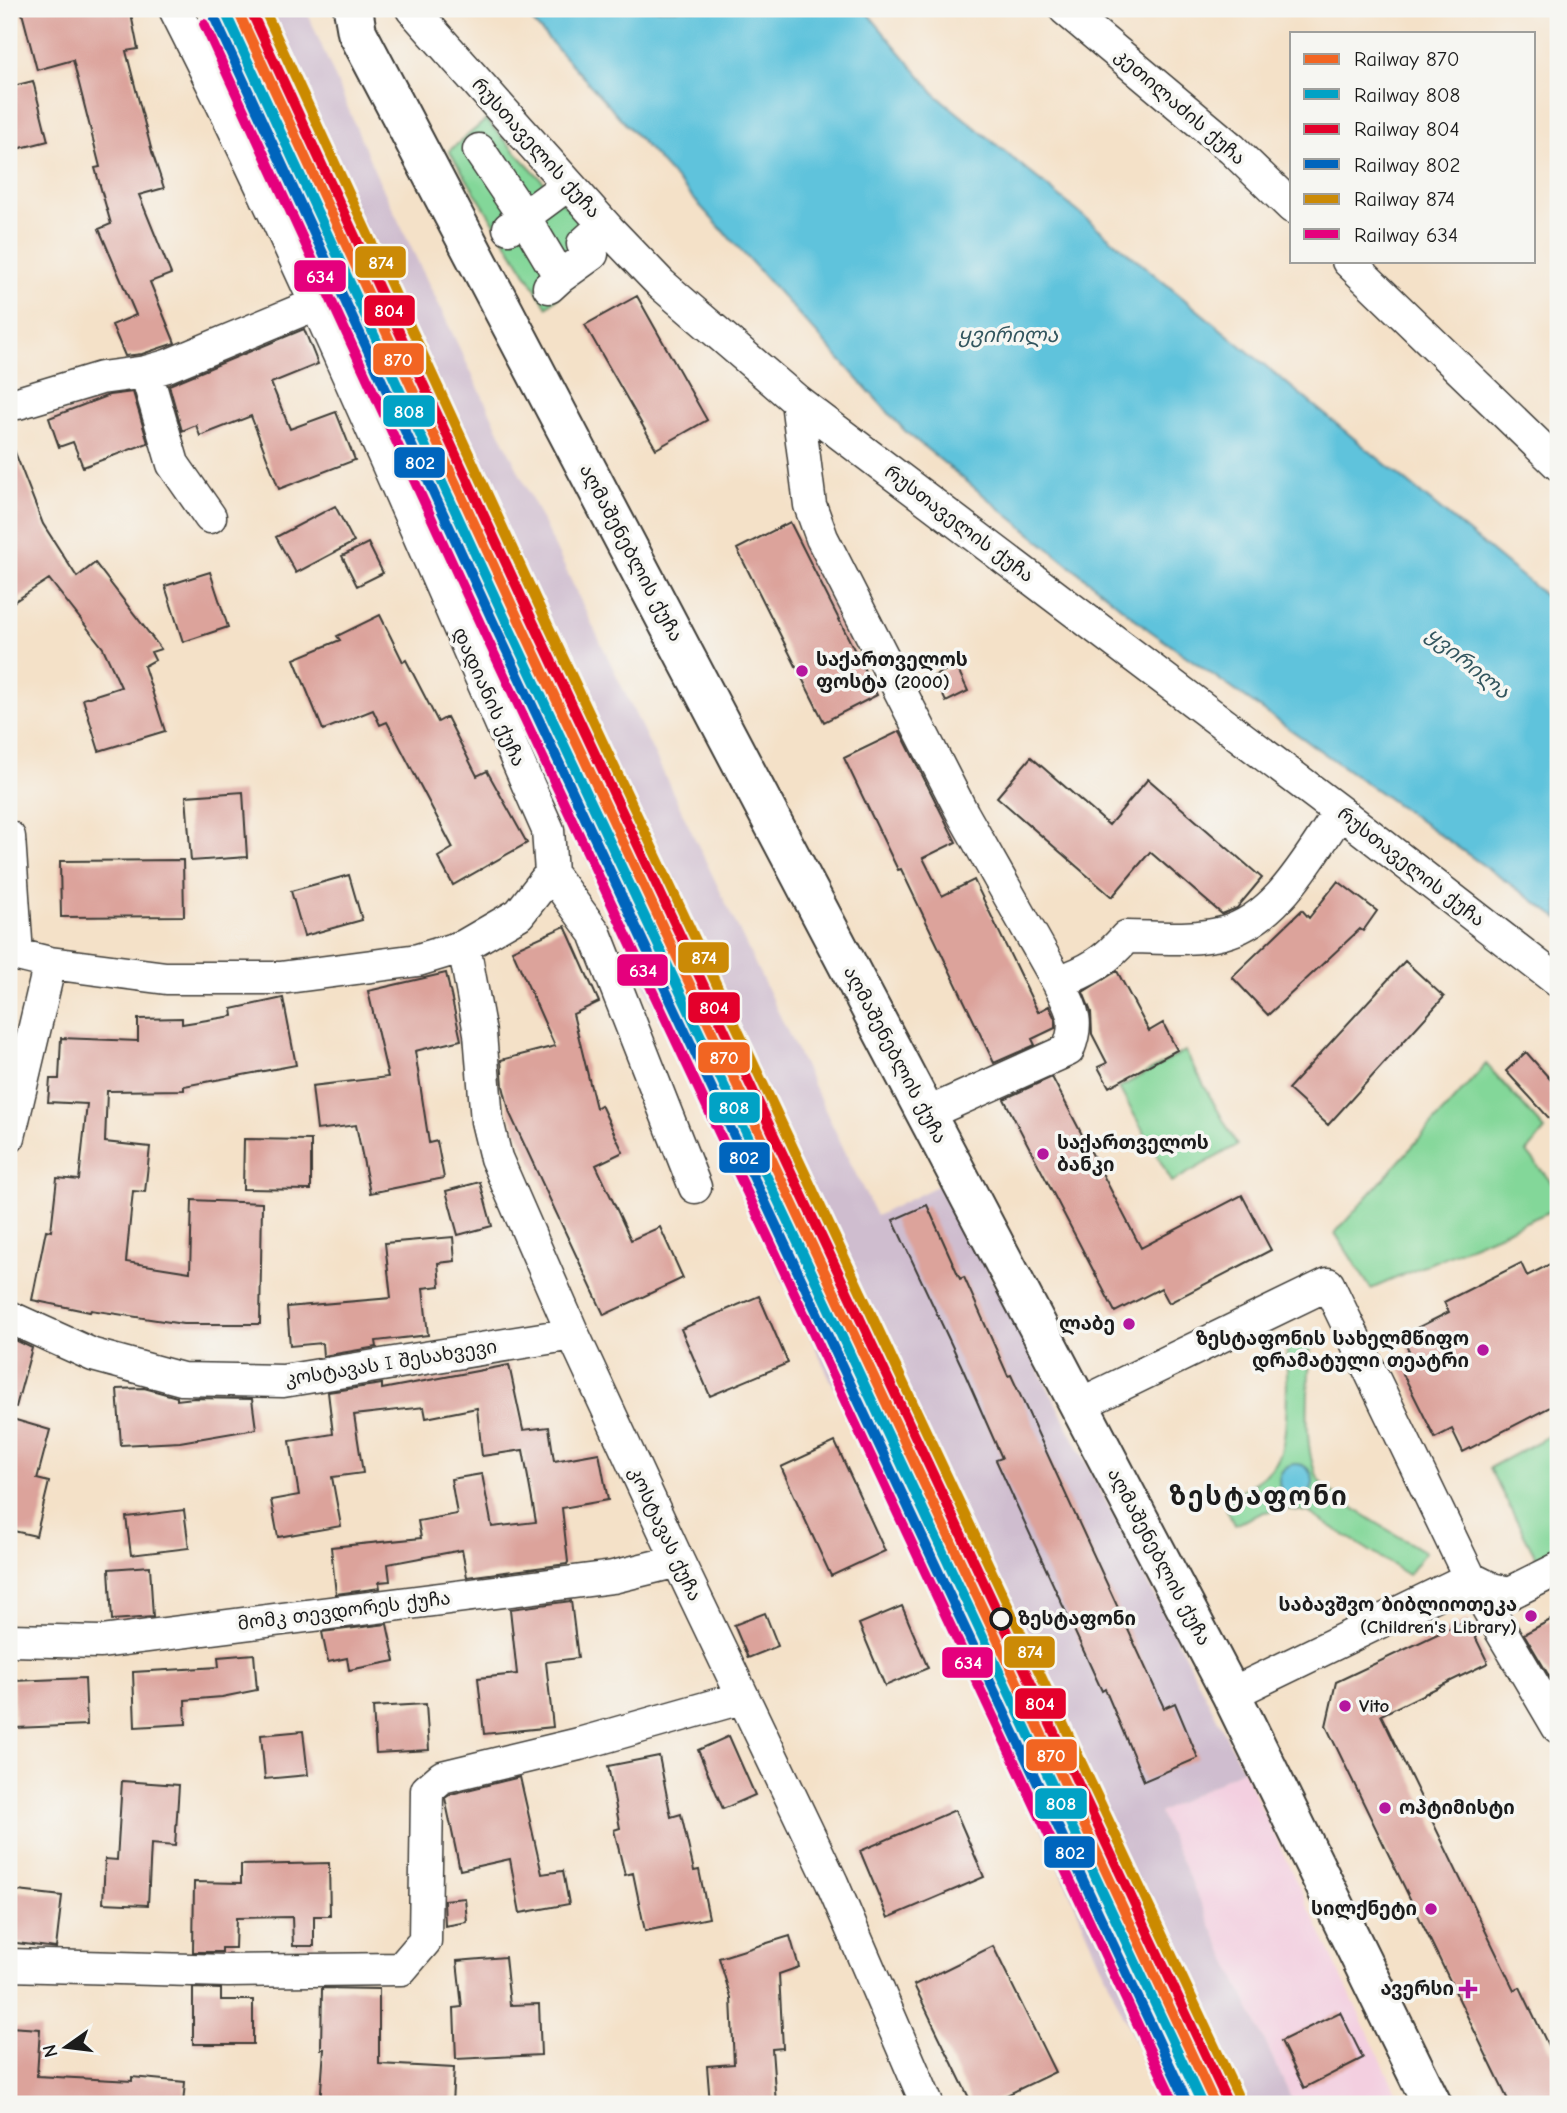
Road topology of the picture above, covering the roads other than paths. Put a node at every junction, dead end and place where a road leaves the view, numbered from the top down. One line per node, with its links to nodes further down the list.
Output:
1 (174, 9): 11 (street, დადიანის ქუჩა)
2 (353, 9): 25 (main road, აღმაშენებლის ქუჩა)
3 (412, 9): 13 (street, რუსთაველის ქუჩა)
4 (1065, 9): 7 (street, კეთილაძის ქუჩა)
5 (479, 150): 8 (street)
6 (555, 194): 8 (street)
7 (1290, 205)
8 (517, 223): 9 (street)
9 (593, 235)
10 (1349, 262): 15 (street)
11 (316, 304): 12 (street); 19 (street, დადიანის ქუჩა)
12 (146, 372): 14 (street); 16 (street)
13 (797, 401): 17 (street, რუსთაველის ქუჩა); 24 (street)
14 (18, 403)
15 (1553, 451)
16 (210, 517)
17 (1340, 812): 23 (street, რუსთაველის ქუჩა); 24 (street)
18 (9, 837): 21 (street)
19 (551, 873): 20 (street); 27 (street)
20 (464, 946): 22 (street); 29 (street, კოსტავას ქუჩა)
21 (13, 954): 22 (street)
22 (50, 963): 26 (street)
23 (1558, 981)
24 (1058, 982): 25 (street)
25 (926, 1114): 30 (main road, აღმაშენებლის ქუჩა)
26 (9, 1137)
27 (695, 1187)
28 (9, 1317): 29 (street, კოსტავას I შესახვევი)
29 (573, 1334): 31 (street, კოსტავას ქუჩა)
30 (1079, 1405): 33 (street); 35 (main road, აღმაშენებლის ქუჩა)
31 (678, 1562): 34 (street, მომკ თევდორეს ქუჩა); 36 (street, კოსტავას ქუჩა)
32 (1558, 1569): 33 (street)
33 (1470, 1578): 35 (street); 37 (street)
34 (9, 1640)
35 (1231, 1694): 40 (main road, აღმაშენებლის ქუჩა)
36 (741, 1698): 38 (street); 39 (street, კოსტავას ქუჩა)
37 (1558, 1727)
38 (9, 1965)
39 (927, 2104)
40 (1433, 2104)

